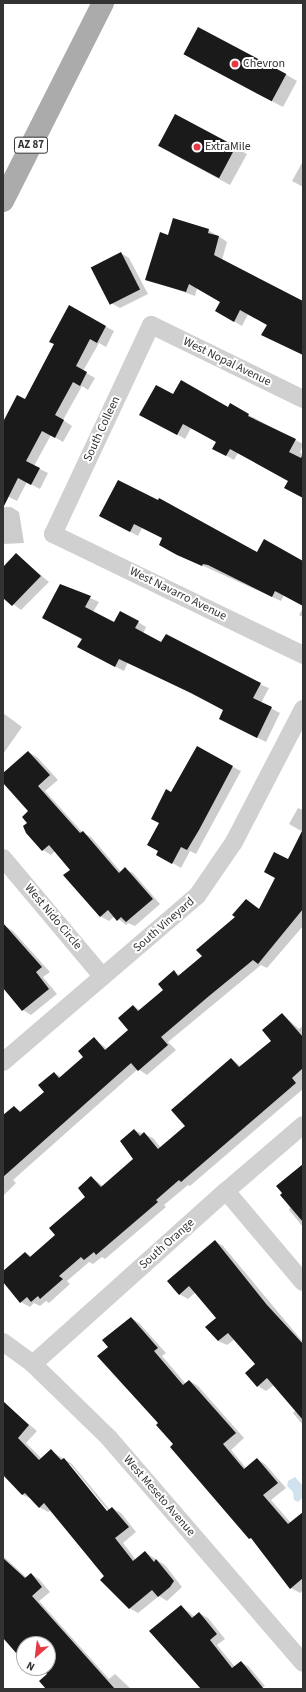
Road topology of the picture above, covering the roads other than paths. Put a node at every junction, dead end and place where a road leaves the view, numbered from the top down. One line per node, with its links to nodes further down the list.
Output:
1 (103, 3): 2 (main road, AZ 87)
2 (3, 201)
3 (151, 325): 4 (street, West Nopal Avenue); 5 (street, South Colleen)
4 (303, 399)
5 (53, 534): 6 (street, West Navarro Avenue)
6 (303, 655)
7 (303, 708): 9 (street, South Vineyard)
8 (3, 858): 9 (street, West Nido Circle)
9 (103, 977): 10 (street, South Vineyard)
10 (3, 1062)
11 (303, 1125): 12 (street, South Orange)
12 (226, 1191): 13 (street); 15 (street, South Orange)
13 (303, 1282)
14 (3, 1342): 15 (street, West Meseto Avenue)
15 (33, 1364): 16 (street, West Meseto Avenue)
16 (303, 1663)

